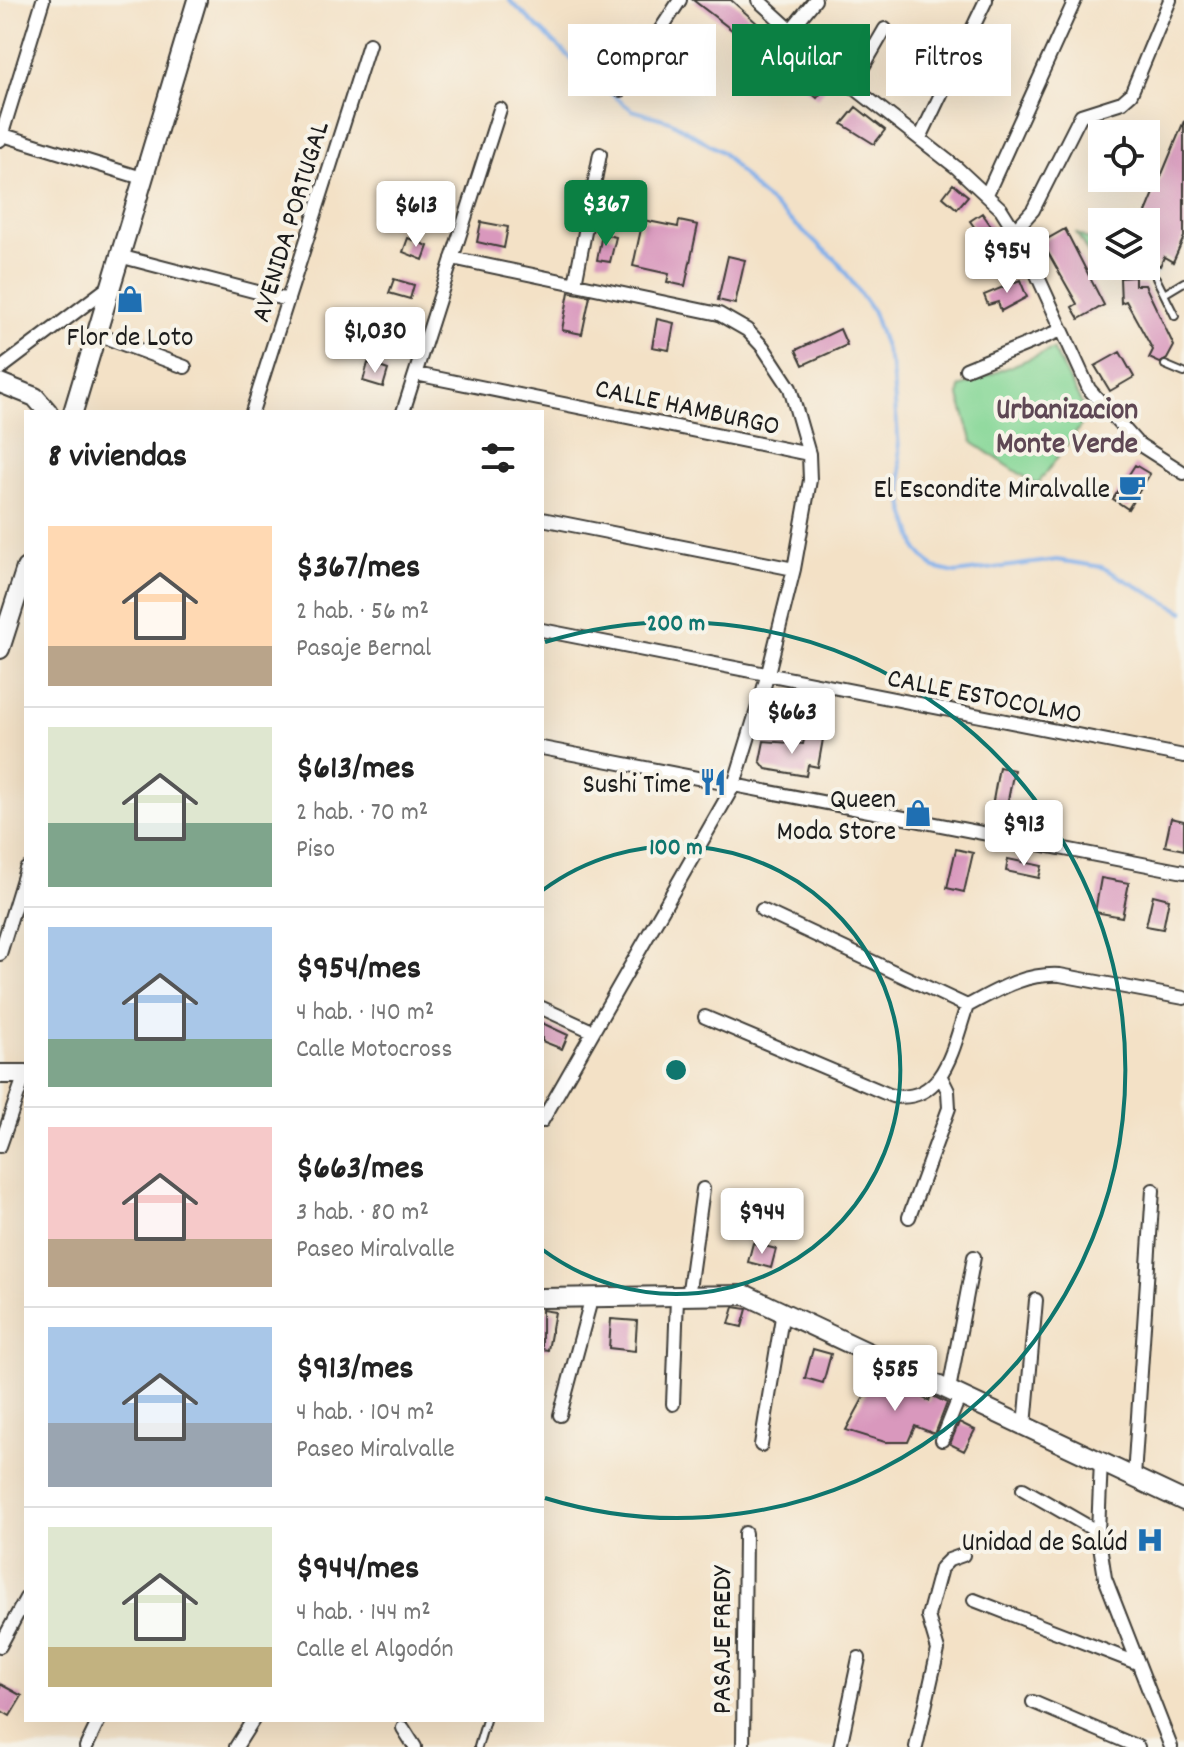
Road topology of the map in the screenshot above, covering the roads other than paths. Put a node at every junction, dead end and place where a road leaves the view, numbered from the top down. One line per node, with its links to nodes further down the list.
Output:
1 (43, 0): 17 (street)
2 (197, 0): 20 (street)
3 (680, 0): 9 (street)
4 (758, 0): 10 (street)
5 (815, 0): 11 (street)
6 (986, 0): 18 (street)
7 (1075, 0): 21 (street)
8 (1170, 0): 22 (street)
9 (664, 24)
10 (783, 24)
11 (796, 24)
12 (885, 29): 14 (street)
13 (369, 44): 30 (street, AVENIDA PORTUGAL)
14 (870, 55)
15 (865, 96): 18 (street)
16 (500, 109): 24 (street)
17 (1, 137): 20 (street)
18 (920, 138): 21 (street)
19 (600, 154): 27 (street)
20 (142, 178): 23 (street)
21 (987, 194): 22 (street)
22 (1016, 229): 32 (street)
23 (119, 256): 28 (street); 30 (street)
24 (452, 258): 27 (street); 39 (street)
25 (1157, 280): 29 (lane)
26 (1184, 282): 29 (lane)
27 (575, 284): 45 (street)
28 (110, 286): 33 (street); 36 (street)
29 (1164, 294): 31 (lane)
30 (288, 300): 43 (street, AVENIDA PORTUGAL)
31 (1175, 316)
32 (1062, 330): 37 (street); 46 (street)
33 (96, 334): 35 (street); 42 (street)
34 (1165, 365): 38 (lane)
35 (185, 367)
36 (0, 369)
37 (966, 369)
38 (1184, 373)
39 (416, 374): 44 (street); 45 (street, CALLE HAMBURGO)
40 (0, 383): 41 (street)
41 (46, 410)
42 (74, 410)
43 (253, 410)
44 (404, 410)
45 (809, 454): 48 (street)
46 (1182, 468)
47 (544, 519): 48 (street)
48 (794, 569): 53 (street)
49 (24, 581): 50 (street)
50 (19, 615): 52 (street)
51 (544, 630): 53 (street, CALLE ESTOCOLMO)
52 (0, 649)
53 (767, 677): 55 (street, CALLE ESTOCOLMO); 56 (street)
54 (544, 748): 56 (street)
55 (1184, 756)
56 (734, 785): 57 (street); 65 (street)
57 (1184, 872)
58 (24, 876): 60 (street)
59 (762, 910): 62 (street)
60 (0, 954)
61 (1184, 998): 62 (street)
62 (967, 1006): 69 (street)
63 (544, 1009): 65 (street)
64 (705, 1017): 69 (street)
65 (592, 1031): 70 (street)
66 (0, 1074): 67 (street)
67 (24, 1074)
68 (24, 1077): 71 (street)
69 (941, 1077): 74 (street)
70 (544, 1117)
71 (0, 1146)
72 (703, 1189): 77 (street)
73 (1153, 1190): 88 (street)
74 (909, 1217)
75 (974, 1257): 81 (street)
76 (544, 1298): 78 (street)
77 (682, 1298): 78 (street); 80 (street); 82 (street)
78 (591, 1300): 83 (street)
79 (1036, 1300): 84 (street)
80 (783, 1311): 81 (street); 86 (street)
81 (954, 1392): 84 (street); 85 (street)
82 (673, 1404)
83 (560, 1415)
84 (1025, 1426): 87 (street)
85 (942, 1440)
86 (761, 1445)
87 (1101, 1460): 88 (street); 91 (street)
88 (1134, 1477): 90 (street)
89 (1023, 1489): 91 (street)
90 (1184, 1501)
91 (1098, 1532): 99 (street)
92 (745, 1533): 109 (street, PASAJE FREDY)
93 (963, 1555): 111 (street)
94 (974, 1600): 99 (street)
95 (24, 1601): 96 (street)
96 (4, 1628): 97 (street)
97 (0, 1646)
98 (859, 1658): 110 (street)
99 (1137, 1663): 113 (street)
100 (1033, 1702): 112 (street)
101 (98, 1722): 105 (street)
102 (252, 1722): 106 (street)
103 (485, 1722): 108 (lane)
104 (403, 1728): 107 (street)
105 (86, 1747)
106 (236, 1747)
107 (415, 1747)
108 (478, 1747)
109 (743, 1747)
110 (840, 1747)
111 (916, 1747)
112 (1138, 1747)
113 (1171, 1747)

